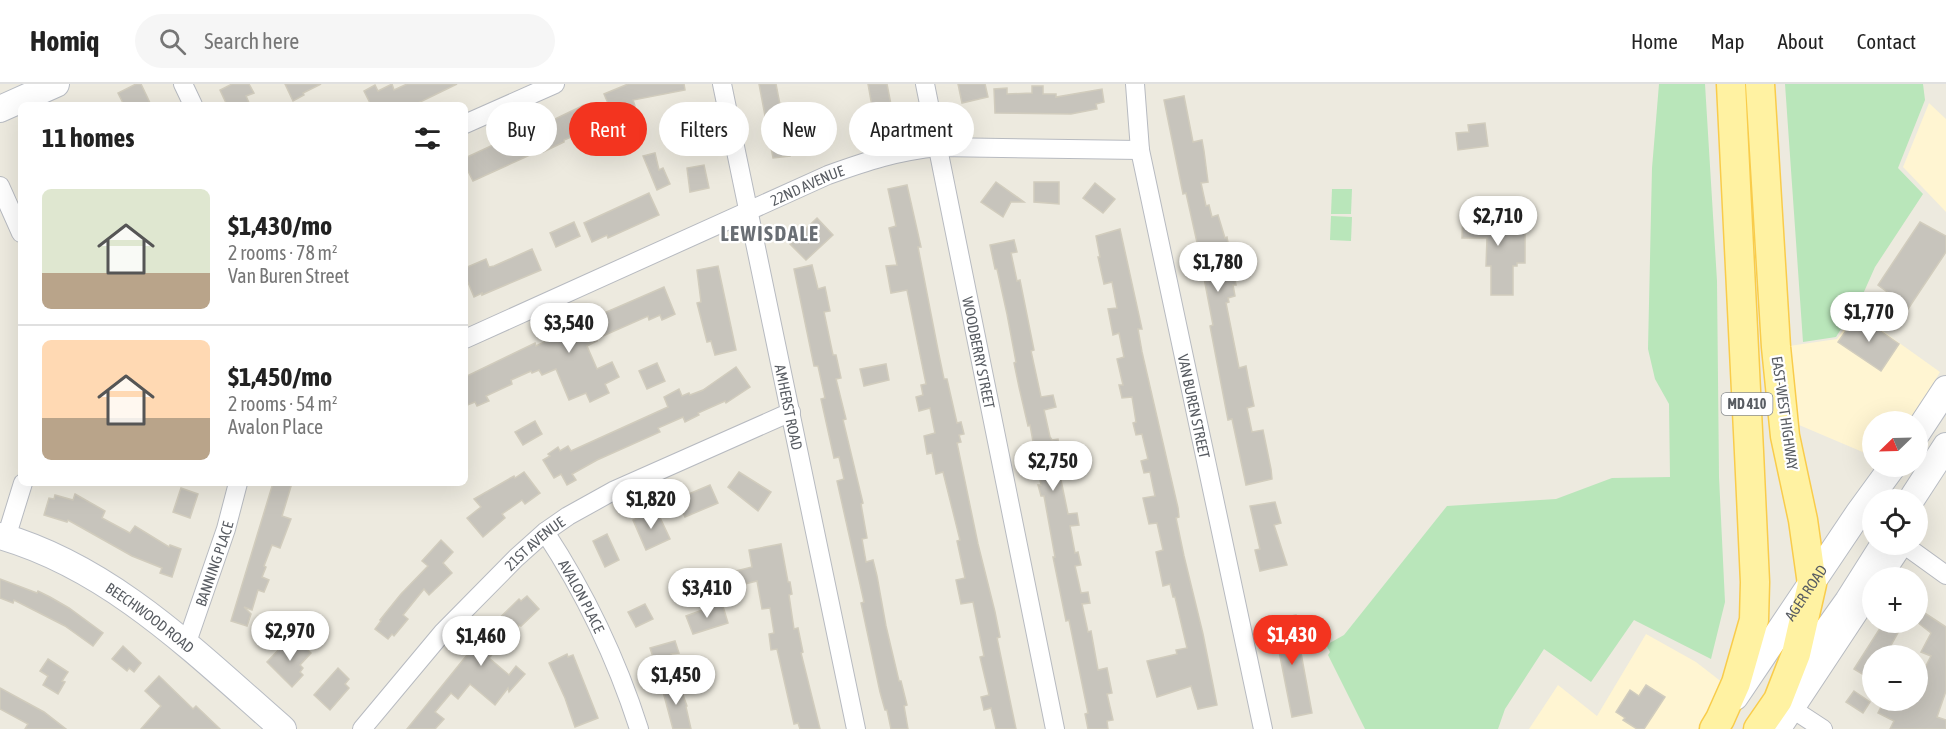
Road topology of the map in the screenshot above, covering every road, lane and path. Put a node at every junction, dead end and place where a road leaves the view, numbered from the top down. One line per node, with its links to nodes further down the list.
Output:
1 (56, 84): 11 (main road)
2 (183, 84): 9 (street)
3 (555, 84): 12 (street)
4 (722, 84): 18 (street, AMHERST ROAD)
5 (926, 84): 10 (street, WOODBERRY STREET)
6 (1135, 84): 14 (street, VAN BUREN STREET)
7 (1731, 84): 38 (main road, MD 410)
8 (1760, 84): 34 (main road, EAST-WEST HIGHWAY / MD 410)
9 (192, 102)
10 (930, 102)
11 (0, 109)
12 (468, 123)
13 (974, 148): 14 (street, 22ND AVENUE)
14 (1140, 150): 44 (street, VAN BUREN STREET)
15 (887, 156): 18 (street, 22ND AVENUE)
16 (941, 156): 43 (street, WOODBERRY STREET)
17 (0, 186): 19 (street)
18 (747, 212): 20 (street, 22ND AVENUE); 22 (street, AMHERST ROAD)
19 (18, 226)
20 (468, 338)
21 (1946, 389): 23 (main road)
22 (791, 412): 29 (street, 21ST AVENUE); 42 (street, AMHERST ROAD)
23 (1928, 416)
24 (1946, 446): 28 (main road)
25 (1885, 477): 34 (main road, AGER ROAD)
26 (22, 486): 30 (street)
27 (237, 486): 36 (street, BANNING PLACE)
28 (1918, 489)
29 (545, 532): 40 (street, 21ST AVENUE); 41 (street, AVALON PLACE)
30 (3, 537): 36 (main road, BEECHWOOD ROAD)
31 (1877, 555): 37 (main road)
32 (1917, 555): 33 (street)
33 (1946, 575)
34 (1812, 584): 37 (main road, EAST-WEST HIGHWAY / MD 410); 38 (main road, AGER ROAD)
35 (1862, 606): 37 (street)
36 (186, 645): 39 (main road, BEECHWOOD ROAD)
37 (1786, 705): 45 (main road, EAST-WEST HIGHWAY / MD 410); 46 (street, EAST-WEST HIGHWAY); 47 (street)
38 (1718, 726)
39 (283, 729)
40 (362, 729)
41 (639, 729)
42 (856, 729)
43 (1055, 729)
44 (1263, 729)
45 (1758, 729)
46 (1782, 729)
47 (1823, 729)

